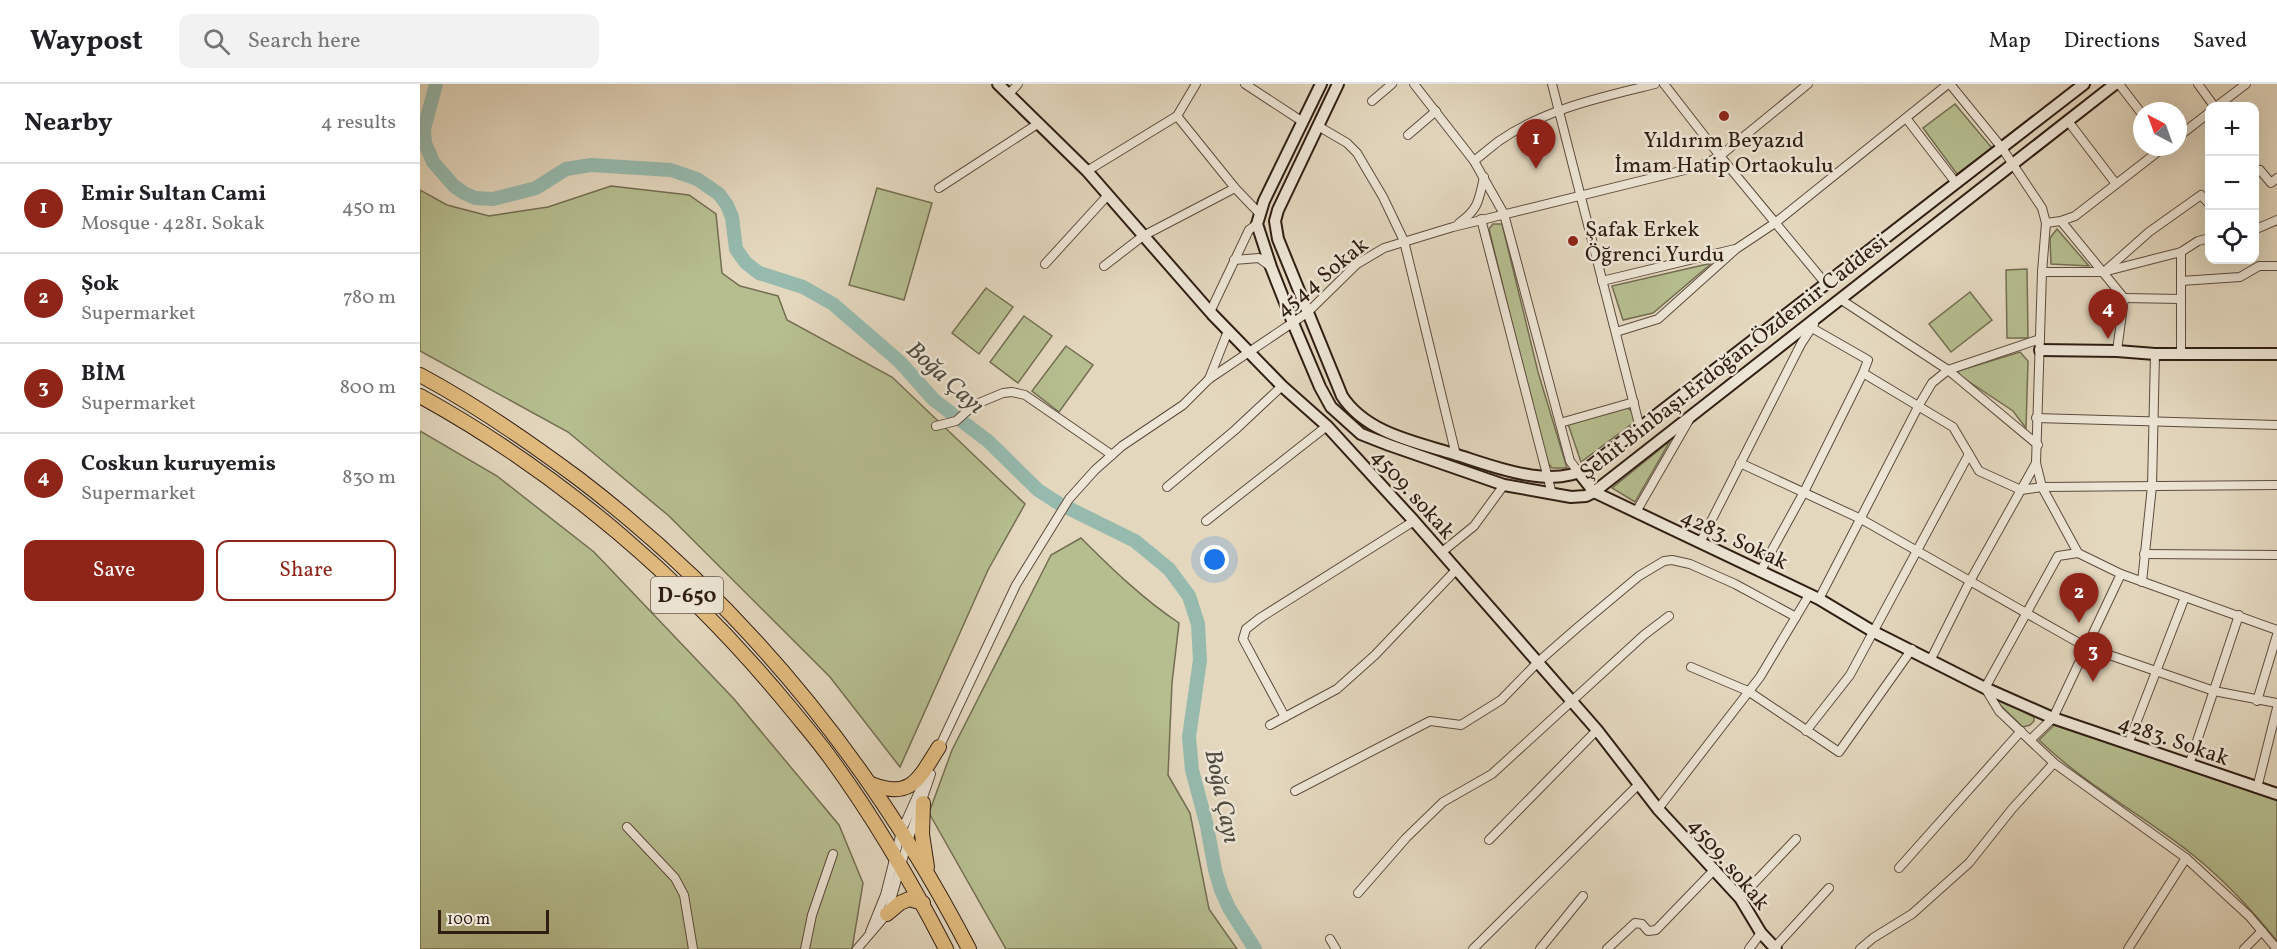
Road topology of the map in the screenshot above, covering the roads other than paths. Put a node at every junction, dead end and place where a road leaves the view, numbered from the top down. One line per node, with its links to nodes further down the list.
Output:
1 (998, 84): 19 (main road, 4509. sokak)
2 (1018, 84): 19 (street)
3 (1196, 84): 26 (street)
4 (1245, 84): 30 (street)
5 (1321, 84): 30 (main road)
6 (1338, 84): 32 (main road, Şehit Binbaşı Erdoğan Özdemir Caddesi)
7 (1392, 84): 20 (street)
8 (1414, 84): 24 (street, 4283. Sokak)
9 (1552, 84): 25 (street)
10 (1654, 84): 18 (street)
11 (1664, 84): 36 (street)
12 (1808, 84): 36 (street, 4544 Sokak)
13 (1949, 84): 28 (street); 35 (street)
14 (2084, 84): 35 (main road, Şehit Binbaşı Erdoğan Özdemir Caddesi)
15 (2117, 84): 23 (street); 29 (main road, Şehit Binbaşı Erdoğan Özdemir Caddesi)
16 (2198, 84): 21 (street)
17 (2246, 84): 22 (street)
18 (1624, 88): 25 (street)
19 (1009, 94): 31 (main road, 4509. sokak)
20 (1372, 101)
21 (2213, 102)
22 (2221, 102)
23 (2133, 103)
24 (1436, 111): 34 (street); 38 (street, 4283. Sokak)
25 (1558, 111): 38 (street); 49 (street)
26 (1177, 116): 40 (street); 47 (street)
27 (2205, 116): 33 (street)
28 (1906, 118): 44 (street); 56 (street)
29 (2068, 121): 39 (main road, Şehit Binbaşı Erdoğan Özdemir Caddesi); 45 (street)
30 (1302, 122): 52 (main road)
31 (1039, 123): 40 (main road, 4509. sokak); 46 (street)
32 (1318, 126): 62 (street); 79 (main road, Şehit Binbaşı Erdoğan Özdemir Caddesi)
33 (2187, 129)
34 (1408, 135)
35 (2002, 148): 39 (street); 44 (main road, Şehit Binbaşı Erdoğan Özdemir Caddesi)
36 (1720, 156): 49 (street, 4544 Sokak); 56 (street)
37 (2152, 156): 45 (street)
38 (1474, 161): 42 (street, 4283. Sokak)
39 (2013, 164): 57 (street); 76 (main road, Şehit Binbaşı Erdoğan Özdemir Caddesi)
40 (1087, 171): 48 (main road, 4509. sokak)
41 (2259, 174): 43 (street)
42 (1484, 177): 51 (street, 4283. Sokak); 58 (street)
43 (2277, 178)
44 (1956, 183): 74 (main road, Şehit Binbaşı Erdoğan Özdemir Caddesi)
45 (2116, 184): 55 (street)
46 (939, 188)
47 (1235, 188): 52 (street); 60 (street)
48 (1108, 195): 60 (main road, 4509. sokak); 66 (street)
49 (1580, 196): 51 (street, 4544 Sokak); 72 (street)
50 (2205, 199): 71 (street)
51 (1504, 214): 53 (street, 4544 Sokak); 102 (street, 4283. Sokak)
52 (1258, 218): 65 (street); 69 (main road, Şehit Binbaşı Erdoğan Özdemir Caddesi)
53 (1481, 219): 58 (street, 4544 Sokak); 114 (street)
54 (2277, 220): 59 (street)
55 (2061, 221): 57 (street); 71 (street)
56 (1775, 223): 63 (street); 74 (street)
57 (2046, 223): 70 (street)
58 (1453, 227): 62 (street, 4544 Sokak)
59 (2259, 228)
60 (1143, 236): 67 (street); 78 (main road, 4509. sokak)
61 (2205, 239): 64 (street)
62 (1404, 241): 79 (street, 4544 Sokak); 110 (street)
63 (1736, 249): 72 (street); 84 (street)
64 (2181, 252): 71 (street); 73 (street)
65 (1234, 260): 69 (street); 78 (street)
66 (1045, 264)
67 (1104, 266)
68 (2277, 266): 73 (street)
69 (1271, 267): 81 (main road, Şehit Binbaşı Erdoğan Özdemir Caddesi)
70 (2042, 272): 71 (street); 85 (street)
71 (2103, 272): 75 (street)
72 (1602, 281): 84 (street)
73 (2181, 281): 77 (street)
74 (1826, 284): 106 (main road, Şehit Binbaşı Erdoğan Özdemir Caddesi)
75 (2124, 298): 77 (street); 86 (street)
76 (1840, 299): 80 (main road, Şehit Binbaşı Erdoğan Özdemir Caddesi); 91 (street)
77 (2181, 299): 88 (street)
78 (1210, 312): 83 (main road, 4509. sokak)
79 (1307, 313): 81 (street, 4544 Sokak); 110 (main road, Şehit Binbaşı Erdoğan Özdemir Caddesi)
80 (1822, 313): 82 (street); 99 (main road, Şehit Binbaşı Erdoğan Özdemir Caddesi)
81 (1293, 323): 87 (street, 4544 Sokak); 115 (main road, Şehit Binbaşı Erdoğan Özdemir Caddesi)
82 (1812, 328): 92 (street); 111 (street)
83 (1228, 331): 87 (main road, 4509. sokak); 94 (street)
84 (1616, 332): 97 (street)
85 (2040, 345): 86 (main road); 91 (street); 100 (street)
86 (2117, 351): 89 (main road)
87 (1250, 353): 94 (street, 4544 Sokak); 95 (main road, 4509. sokak)
88 (2181, 353): 89 (main road); 90 (main road)
89 (2155, 354): 101 (street)
90 (2277, 354)
91 (1948, 370): 98 (street); 107 (street)
92 (1863, 373): 98 (street); 122 (street)
93 (420, 375): 172 (highway, D-650)
94 (1209, 379): 109 (street)
95 (1282, 386): 105 (main road, 4509. sokak); 119 (street)
96 (420, 396): 185 (highway, D-650)
97 (1634, 402): 102 (street); 106 (street)
98 (1919, 405): 108 (street); 125 (street)
99 (1691, 416): 121 (main road, Şehit Binbaşı Erdoğan Özdemir Caddesi); 124 (street)
100 (2036, 418): 101 (street); 107 (street)
101 (2152, 421): 103 (street); 117 (street)
102 (1560, 423): 113 (street, 4283. Sokak)
103 (2277, 425)
104 (936, 426): 109 (street)
105 (1327, 426): 126 (street); 127 (main road, 4509. sokak)
106 (1640, 428): 113 (main road, Şehit Binbaşı Erdoğan Özdemir Caddesi)
107 (2038, 445): 112 (street)
108 (1969, 454): 120 (street); 129 (street)
109 (1112, 455): 169 (street)
110 (1456, 455): 114 (main road, Şehit Binbaşı Erdoğan Özdemir Caddesi)
111 (1740, 463): 122 (street); 128 (street)
112 (2036, 463): 118 (street); 120 (street)
113 (1578, 473): 114 (main road, Şehit Binbaşı Erdoğan Özdemir Caddesi); 121 (main road, 4283. Sokak)
114 (1545, 476): 123 (street)
115 (1504, 485): 123 (main road, Şehit Binbaşı Erdoğan Özdemir Caddesi); 130 (street)
116 (2277, 485): 117 (street)
117 (2152, 486): 118 (street); 132 (street)
118 (2042, 487): 120 (street); 131 (street)
119 (1167, 488)
120 (2021, 490): 137 (street)
121 (1594, 492): 123 (main road, Şehit Binbaşı Erdoğan Özdemir Caddesi); 124 (main road, 4283. Sokak)
122 (1804, 492): 125 (street); 135 (street)
123 (1552, 494)
124 (1636, 512): 128 (main road, 4283. Sokak)
125 (1861, 519): 129 (street); 139 (street)
126 (1206, 521)
127 (1414, 521): 130 (main road, 4509. sokak); 161 (street)
128 (1700, 543): 135 (main road, 4283. Sokak)
129 (1916, 551): 137 (street); 146 (street)
130 (1442, 552): 134 (main road, 4509. sokak)
131 (2078, 553): 136 (street); 141 (street)
132 (2144, 554): 133 (street); 138 (street)
133 (2277, 555)
134 (1456, 570): 151 (main road, 4509. sokak); 161 (street)
135 (1760, 572): 139 (main road, 4283. Sokak)
136 (2121, 574): 138 (street); 148 (street)
137 (1970, 581): 141 (street); 150 (street)
138 (2142, 582): 140 (street)
139 (1814, 597): 144 (street); 146 (main road, 4283. Sokak)
140 (2185, 597): 142 (street); 153 (street)
141 (2028, 614): 148 (street); 154 (street)
142 (2239, 615): 145 (street); 156 (street)
143 (1669, 616): 158 (street)
144 (1796, 617): 151 (street); 155 (street)
145 (2277, 630)
146 (1874, 632): 149 (main road, 4283. Sokak); 166 (street)
147 (2277, 635): 157 (street)
148 (2086, 647): 153 (street); 162 (street)
149 (1912, 649): 150 (main road, 4283. Sokak); 166 (street)
150 (1931, 659): 154 (main road, 4283. Sokak)
151 (1538, 662): 158 (main road, 4509. sokak); 175 (street)
152 (1691, 667): 155 (street)
153 (2156, 672): 156 (street); 168 (street)
154 (1985, 688): 162 (main road, 4283. Sokak); 165 (street)
155 (1748, 691): 166 (street); 178 (street)
156 (2214, 691): 157 (street); 171 (street)
157 (2257, 700): 159 (street)
158 (1573, 702): 164 (main road, 4509. sokak); 190 (street)
159 (2277, 703)
160 (2277, 708): 174 (street)
161 (1285, 717): 163 (street)
162 (2053, 718): 167 (street); 168 (main road, 4283. Sokak)
163 (1270, 725)
164 (1597, 730): 173 (main road, 4509. sokak); 182 (street)
165 (2020, 730): 167 (street); 186 (street)
166 (1806, 731)
167 (2030, 740): 170 (street)
168 (2128, 744): 171 (main road, 4283. Sokak)
169 (939, 747): 172 (highway); 177 (street); 180 (street)
170 (2054, 764): 184 (street); 210 (street)
171 (2189, 765): 174 (main road, 4283. Sokak)
172 (871, 784): 180 (highway, D-650)
173 (1638, 785): 178 (main road, 4509. sokak); 206 (street)
174 (2257, 788): 176 (main road, 4283. Sokak)
175 (1295, 791)
176 (2277, 794)
177 (923, 803): 180 (street); 188 (highway)
178 (1658, 809): 187 (main road, 4509. sokak)
179 (627, 827): 200 (street)
180 (905, 837): 185 (street); 185 (street); 188 (highway)
181 (1797, 839): 192 (street)
182 (1489, 840)
183 (833, 854): 201 (street)
184 (2186, 858): 195 (street); 211 (street)
185 (898, 861): 193 (highway, D-650); 194 (street); 196 (street)
186 (1899, 868)
187 (1715, 869): 192 (main road, 4509. sokak); 208 (street)
188 (928, 875): 204 (highway)
189 (1829, 888): 199 (street)
190 (1358, 893)
191 (1583, 896): 207 (street)
192 (1740, 898): 197 (main road, 4509. sokak)
193 (923, 903): 194 (highway); 203 (highway)
194 (887, 914): 196 (street)
195 (2262, 931): 212 (street); 213 (street)
196 (870, 932): 202 (street)
197 (1761, 933): 199 (main road, 4509. sokak); 209 (street)
198 (1330, 939): 205 (street)
199 (1776, 948)
200 (693, 949)
201 (805, 949)
202 (857, 949)
203 (946, 949)
204 (969, 949)
205 (1336, 949)
206 (1473, 949)
207 (1540, 949)
208 (1607, 949)
209 (1749, 949)
210 (1860, 949)
211 (2128, 949)
212 (2244, 949)
213 (2277, 949)

